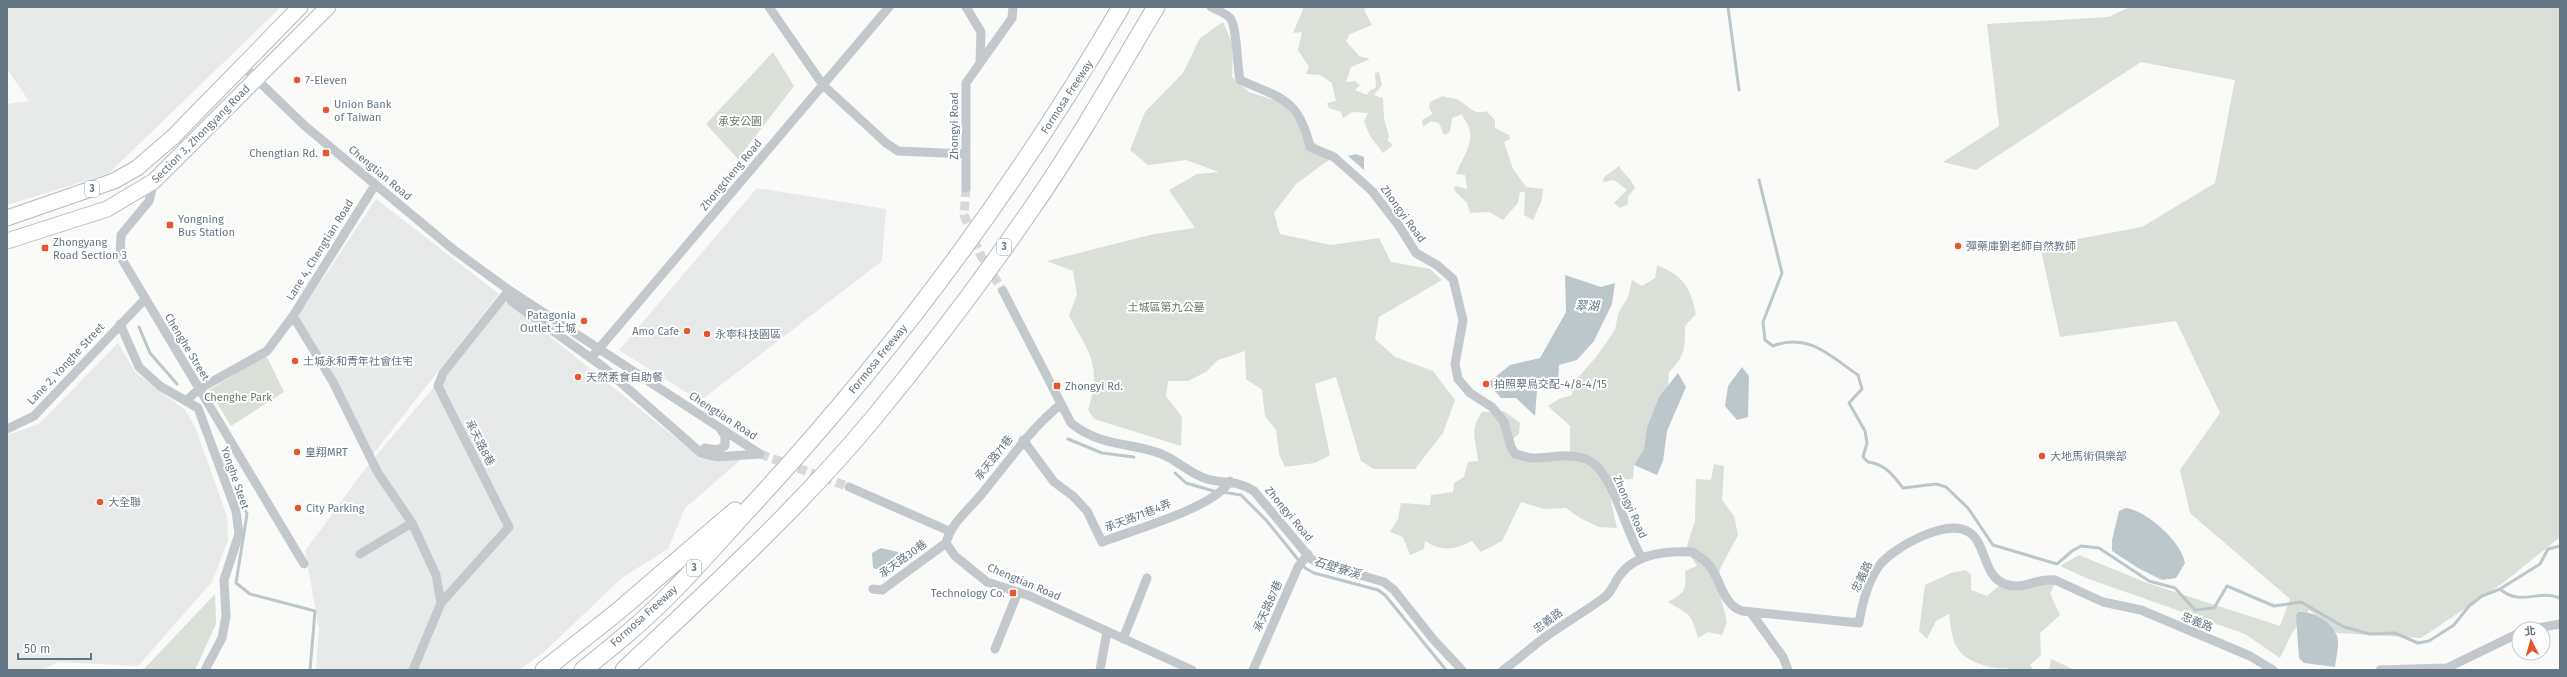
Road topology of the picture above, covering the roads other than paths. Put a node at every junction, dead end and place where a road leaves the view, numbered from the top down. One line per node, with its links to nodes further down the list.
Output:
1 (300, 7): 11 (main road, Section 3, Zhongyang Road / 3)
2 (328, 7): 12 (main road, Section 3, Zhongyang Road / 3)
3 (769, 7): 13 (street)
4 (889, 7): 13 (street, Zhongcheng Road)
5 (966, 7): 10 (street)
6 (1013, 7): 10 (street, Zhongyi Road)
7 (1122, 7): 38 (highway, Formosa Freeway / 3)
8 (1156, 7): 61 (highway, 3)
9 (1210, 7): 46 (street, Zhongyi Road)
10 (980, 62): 15 (street, Zhongyi Road)
11 (242, 66): 12 (street, Chengtian Road); 14 (main road, Section 3, Zhongyang Road / 3)
12 (256, 80): 16 (main road, Section 3, Zhongyang Road / 3); 18 (street, Chengtian Road)
13 (823, 85): 15 (street); 27 (street, Zhongcheng Road)
14 (167, 142): 16 (main road); 20 (main road, Section 3, Zhongyang Road / 3)
15 (966, 154): 19 (street, Zhongyi Road)
16 (181, 156): 17 (main road, Section 3, Zhongyang Road / 3)
17 (154, 181): 21 (main road, Section 3, Zhongyang Road / 3); 24 (street, Chenghe Street)
18 (375, 185): 22 (street, Chengtian Road); 25 (street, Lane 4, Chengtian Road)
19 (966, 188)
20 (7, 218)
21 (7, 241)
22 (509, 290): 27 (street, Chengtian Road); 28 (street, Chengtian Road); 51 (street, 承天路8巷)
23 (1003, 292): 31 (street, Zhongyi Road)
24 (145, 300): 26 (street, Lane 2, Yonghe Street); 29 (street, Chenghe Street)
25 (293, 316): 29 (street); 41 (street, Lane 4, Chengtian Road)
26 (120, 324): 30 (street, Yonghe Steet); 32 (street, Lane 2, Yonghe Street)
27 (598, 349): 28 (street, Zhongcheng Road); 33 (street, Chengtian Road)
28 (591, 358): 34 (street, Chengtian Road)
29 (199, 389): 30 (street); 47 (street, Chenghe Street)
30 (186, 401): 57 (street, Yonghe Steet)
31 (1061, 404): 35 (street, 承天路71巷); 39 (street, Zhongyi Road)
32 (7, 429)
33 (721, 430): 34 (street); 36 (street, Chengtian Road)
34 (684, 437): 37 (street, Chengtian Road)
35 (1023, 440): 39 (street, 承天路71巷4弄); 42 (street, 承天路71巷)
36 (737, 441): 37 (street); 37 (street, Chengtian Road)
37 (727, 455)
38 (783, 472): 59 (highway); 60 (highway, Formosa Freeway / 3)
39 (1228, 484): 45 (street, Zhongyi Road)
40 (849, 487): 42 (street)
41 (412, 523): 44 (street); 51 (street, Lane 4, Chengtian Road)
42 (949, 531): 43 (street)
43 (946, 543): 49 (street, 承天路30巷); 50 (street, Chengtian Road)
44 (360, 554)
45 (1305, 557): 64 (street, 承天路87巷); 65 (street, Zhongyi Road)
46 (1642, 558): 52 (street, 忠義路); 66 (street, 忠義路)
47 (304, 564)
48 (1147, 578): 55 (street)
49 (873, 589)
50 (1018, 592): 53 (street, Chengtian Road); 56 (street)
51 (441, 603): 58 (street)
52 (1752, 614): 67 (street); 68 (street, 忠義路)
53 (1107, 632): 55 (street, Chengtian Road); 62 (street)
54 (2511, 637): 69 (street)
55 (1122, 639): 63 (street, Chengtian Road)
56 (996, 649)
57 (205, 670)
58 (413, 670)
59 (544, 670)
60 (583, 670)
61 (624, 670)
62 (1100, 670)
63 (1192, 670)
64 (1253, 670)
65 (1462, 670)
66 (1503, 670)
67 (1788, 670)
68 (2273, 670)
69 (2380, 670)

